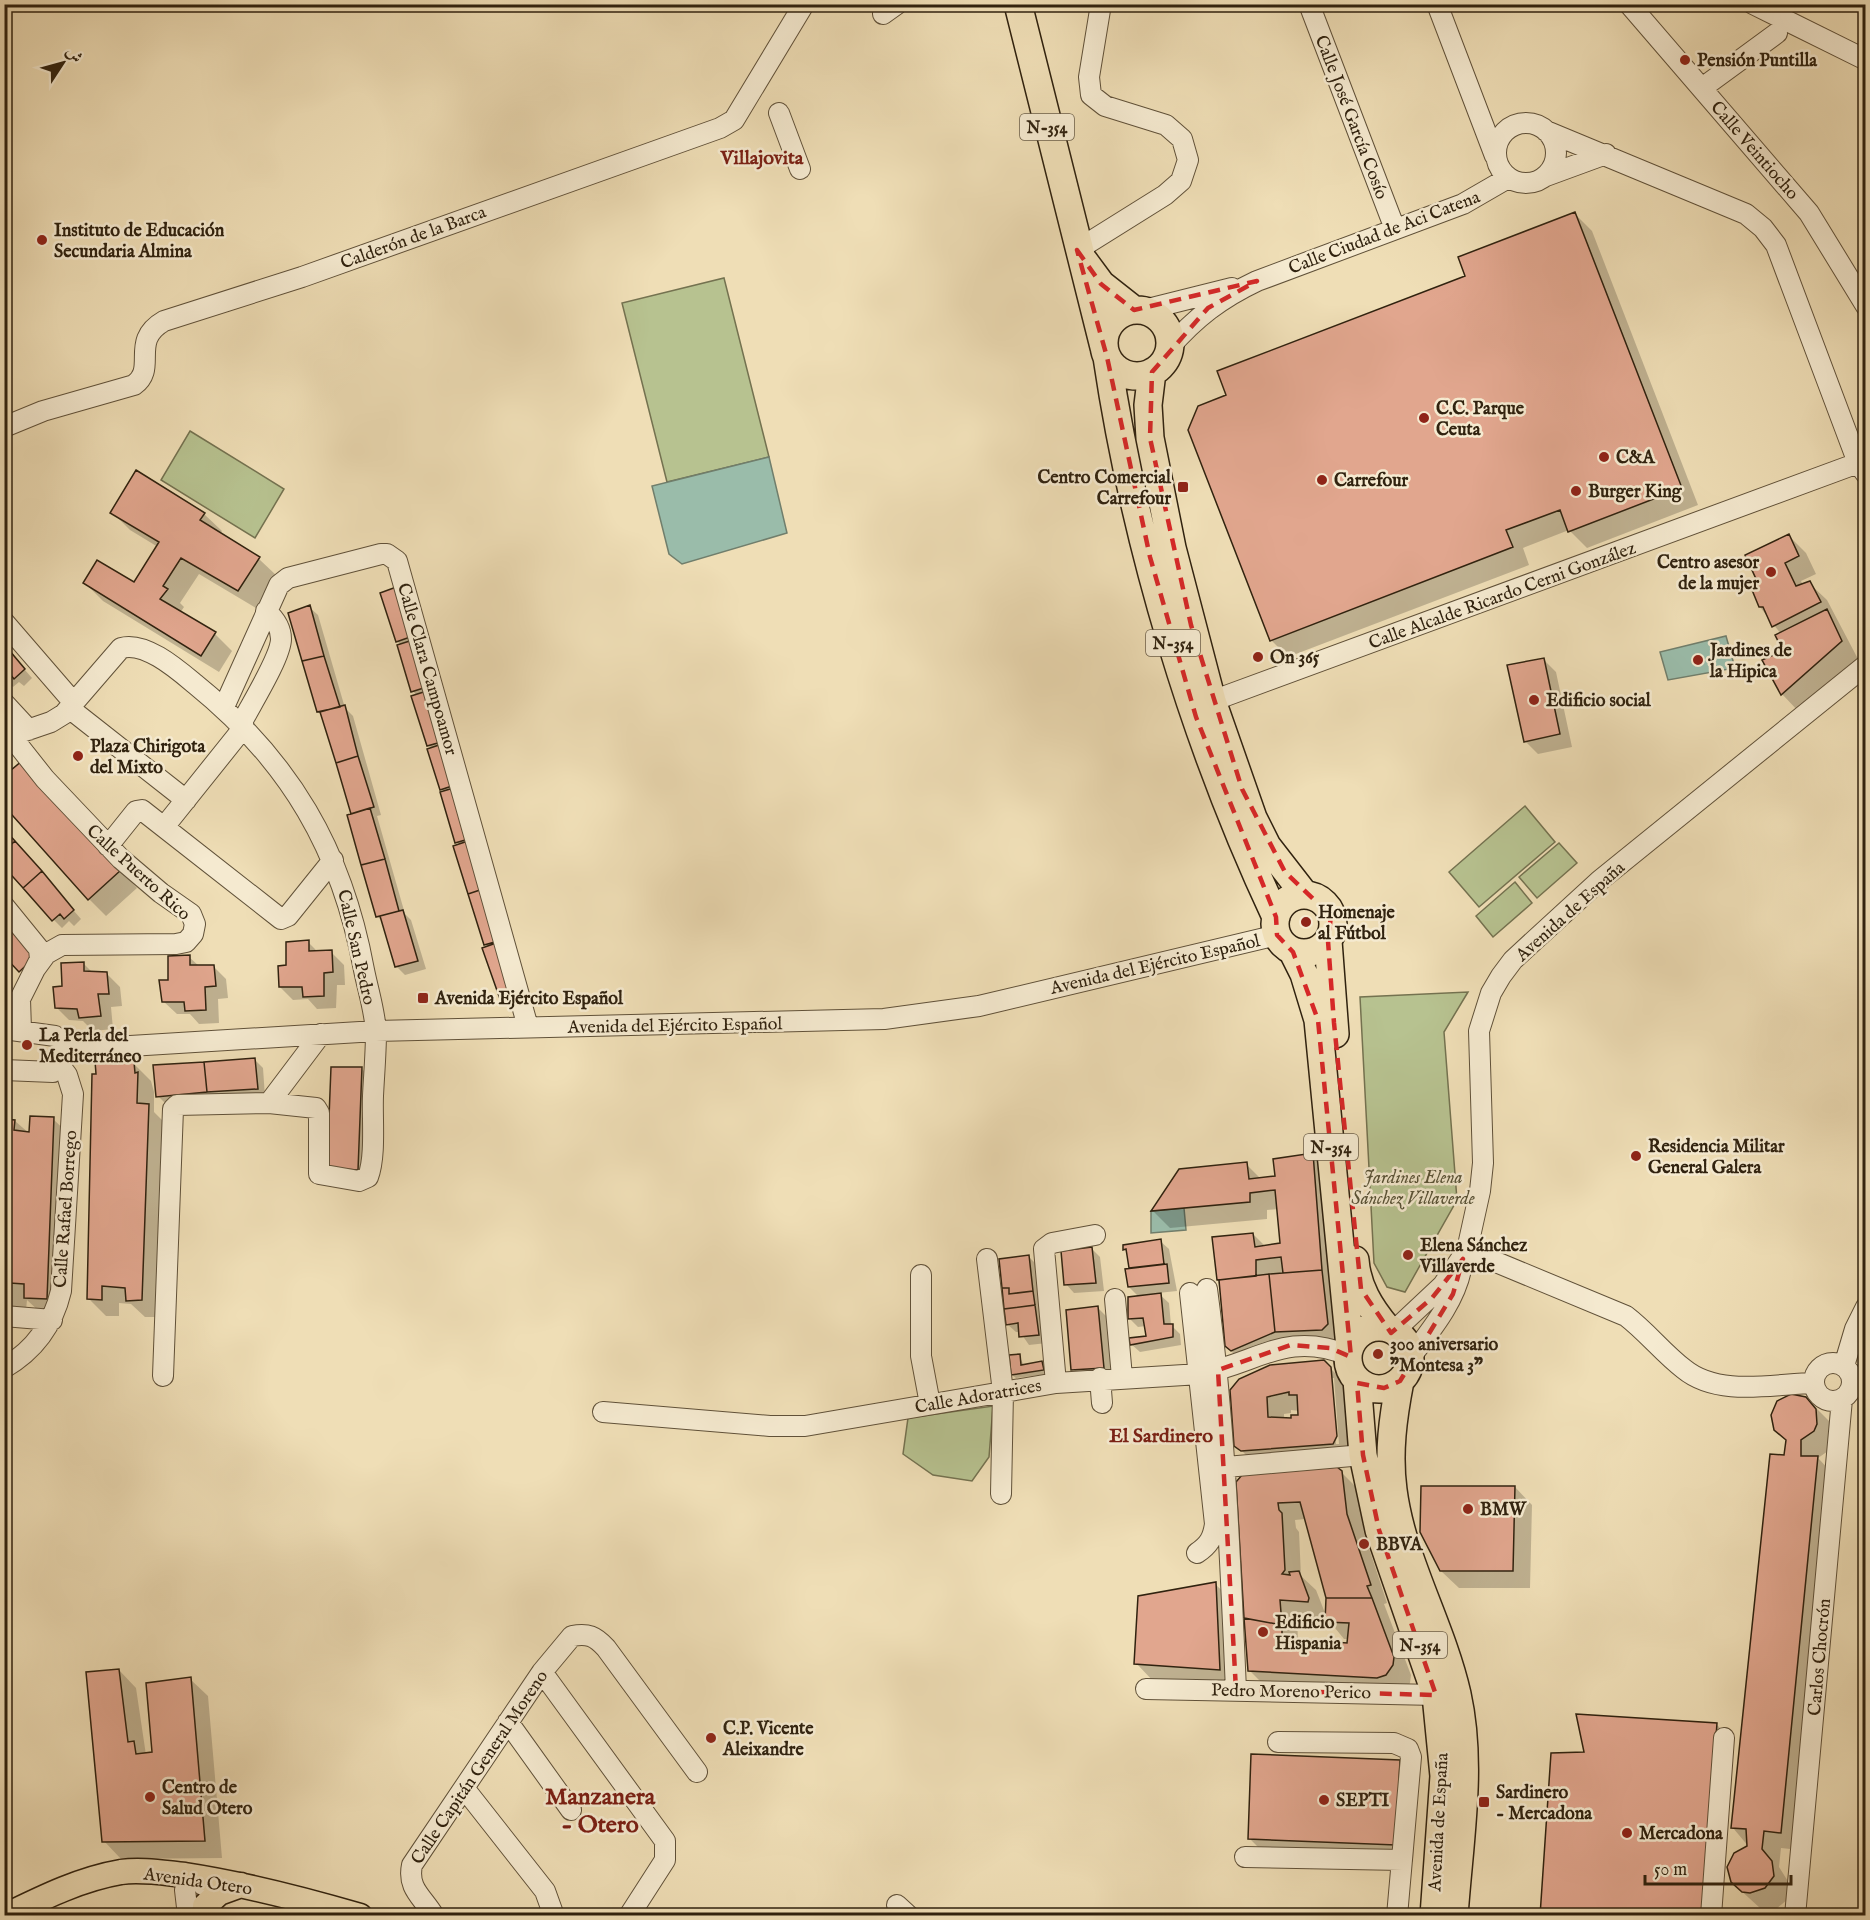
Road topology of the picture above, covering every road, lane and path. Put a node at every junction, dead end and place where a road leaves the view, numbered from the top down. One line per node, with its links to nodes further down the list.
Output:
1 (804, 4): 26 (street, Calderón de la Barca)
2 (1017, 4): 19 (highway, N-354)
3 (1101, 4): 19 (street)
4 (1309, 4): 18 (street, Calle José García Cosío)
5 (1437, 4): 14 (street)
6 (1629, 4): 10 (street, Calle Veintiocho)
7 (1753, 4): 9 (street)
8 (1776, 33): 10 (street)
9 (1866, 60)
10 (1702, 88): 21 (street, Calle Veintiocho)
11 (779, 113): 15 (street)
12 (1546, 131): 13 (street); 14 (street); 16 (street)
13 (1606, 154): 16 (street); 27 (street)
14 (1495, 156): 17 (street)
15 (800, 169)
16 (1546, 176): 17 (street)
17 (1508, 178): 18 (street, Calle Ciudad de Aci Catena)
18 (1395, 230): 20 (street, Calle Ciudad de Aci Catena)
19 (1077, 250): 22 (highway, N-354); 24 (highway, N-354)
20 (1257, 281): 22 (street, Calle Ciudad de Aci Catena); 23 (street, Calle Ciudad de Aci Catena)
21 (1866, 306)
22 (1139, 310): 23 (highway, N-354); 24 (highway, N-354)
23 (1169, 348): 25 (highway, N-354)
24 (1106, 352): 25 (highway); 43 (highway, N-354)
25 (1152, 372): 31 (highway, N-354)
26 (4, 427)
27 (1862, 468): 31 (street, Calle Alcalde Ricardo Cerni González)
28 (266, 611): 34 (street, Calle Clara Campoamor); 35 (street); 46 (street, Calle Clara Campoamor)
29 (4, 622): 33 (street)
30 (1866, 665): 54 (street, Avenida de España)
31 (1212, 701): 41 (highway, N-354)
32 (4, 703): 36 (street, Calle Puerto Rico)
33 (72, 706): 34 (street, Calle San Pedro); 36 (street, Calle San Pedro); 37 (street)
34 (224, 707): 35 (street, Calle San Pedro)
35 (242, 726): 37 (street); 40 (street, Calle San Pedro)
36 (15, 735): 39 (street, Calle Puerto Rico)
37 (186, 800): 38 (street)
38 (164, 827): 39 (street); 40 (street)
39 (108, 846): 45 (street, Calle Puerto Rico)
40 (333, 860): 48 (street, Calle San Pedro)
41 (1305, 895): 43 (highway); 44 (highway, N-354)
42 (4, 906): 45 (street)
43 (1282, 935): 44 (highway); 46 (street, Avenida del Ejército Español); 63 (highway, N-354)
44 (1328, 941): 62 (highway, N-354)
45 (35, 969): 47 (street)
46 (528, 1027): 48 (street, Avenida del Ejército Español)
47 (13, 1030): 50 (street)
48 (376, 1031): 49 (street, Avenida del Ejército Español); 52 (street, Calle San Pedro)
49 (321, 1034): 50 (street, Avenida del Ejército Español); 52 (street)
50 (63, 1059): 51 (street, Avenida del Ejército Español); 61 (street, Calle Rafael Borrego)
51 (4, 1070)
52 (269, 1103): 68 (street)
53 (1095, 1235): 71 (street)
54 (1465, 1254): 62 (street, Avenida de España); 66 (street, Avenida de España); 72 (street)
55 (987, 1259): 73 (street)
56 (921, 1275): 76 (street)
57 (1199, 1291): 67 (street)
58 (1115, 1299): 69 (street)
59 (1866, 1307): 64 (street)
60 (4, 1316): 61 (street)
61 (52, 1320): 65 (street, Calle Rafael Borrego)
62 (1391, 1329): 63 (highway); 66 (highway, N-354)
63 (1352, 1361): 66 (highway); 67 (street, Calle Adoratrices); 78 (highway, Avenida de España / N-354)
64 (1844, 1366): 72 (street); 74 (street)
65 (4, 1368)
66 (1405, 1370): 104 (highway, Avenida de España / N-354)
67 (1209, 1372): 69 (street, Calle Adoratrices); 79 (street); 81 (street)
68 (162, 1376)
69 (1122, 1377): 70 (street, Calle Adoratrices)
70 (1100, 1378): 71 (street, Calle Adoratrices); 75 (street)
71 (1056, 1383): 73 (street, Calle Adoratrices)
72 (1815, 1383): 74 (street)
73 (1003, 1392): 76 (street, Calle Adoratrices); 80 (street)
74 (1842, 1399): 106 (street, Carlos Chocrón)
75 (1102, 1402)
76 (930, 1404): 77 (street, Calle Adoratrices)
77 (603, 1412)
78 (1363, 1455): 79 (street); 85 (highway, Avenida de España / N-354)
79 (1226, 1467): 84 (street)
80 (1001, 1494)
81 (1197, 1553)
82 (542, 1672): 86 (street, Calle Capitán General Moreno); 89 (street, Calle Capitán General Moreno); 101 (street)
83 (1146, 1689): 84 (street, Pedro Moreno Perico)
84 (1236, 1690): 85 (street, Pedro Moreno Perico)
85 (1436, 1695): 103 (highway, Avenida de España / N-354)
86 (508, 1722): 90 (street, Calle Capitán General Moreno); 91 (street)
87 (1724, 1738): 105 (street)
88 (1278, 1742): 93 (street)
89 (698, 1772)
90 (464, 1788): 99 (street, Calle Capitán General Moreno); 100 (street)
91 (571, 1810)
92 (1245, 1857): 93 (street)
93 (1402, 1860): 102 (street)
94 (199, 1877): 95 (main road, Avenida Otero); 96 (street); 97 (main road, Avenida Otero)
95 (241, 1885): 96 (main road); 98 (main road, Avenida Otero)
96 (195, 1911)
97 (5, 1916)
98 (360, 1916)
99 (434, 1916)
100 (554, 1916)
101 (629, 1916)
102 (1397, 1916)
103 (1434, 1916)
104 (1454, 1916)
105 (1711, 1916)
106 (1795, 1916)

